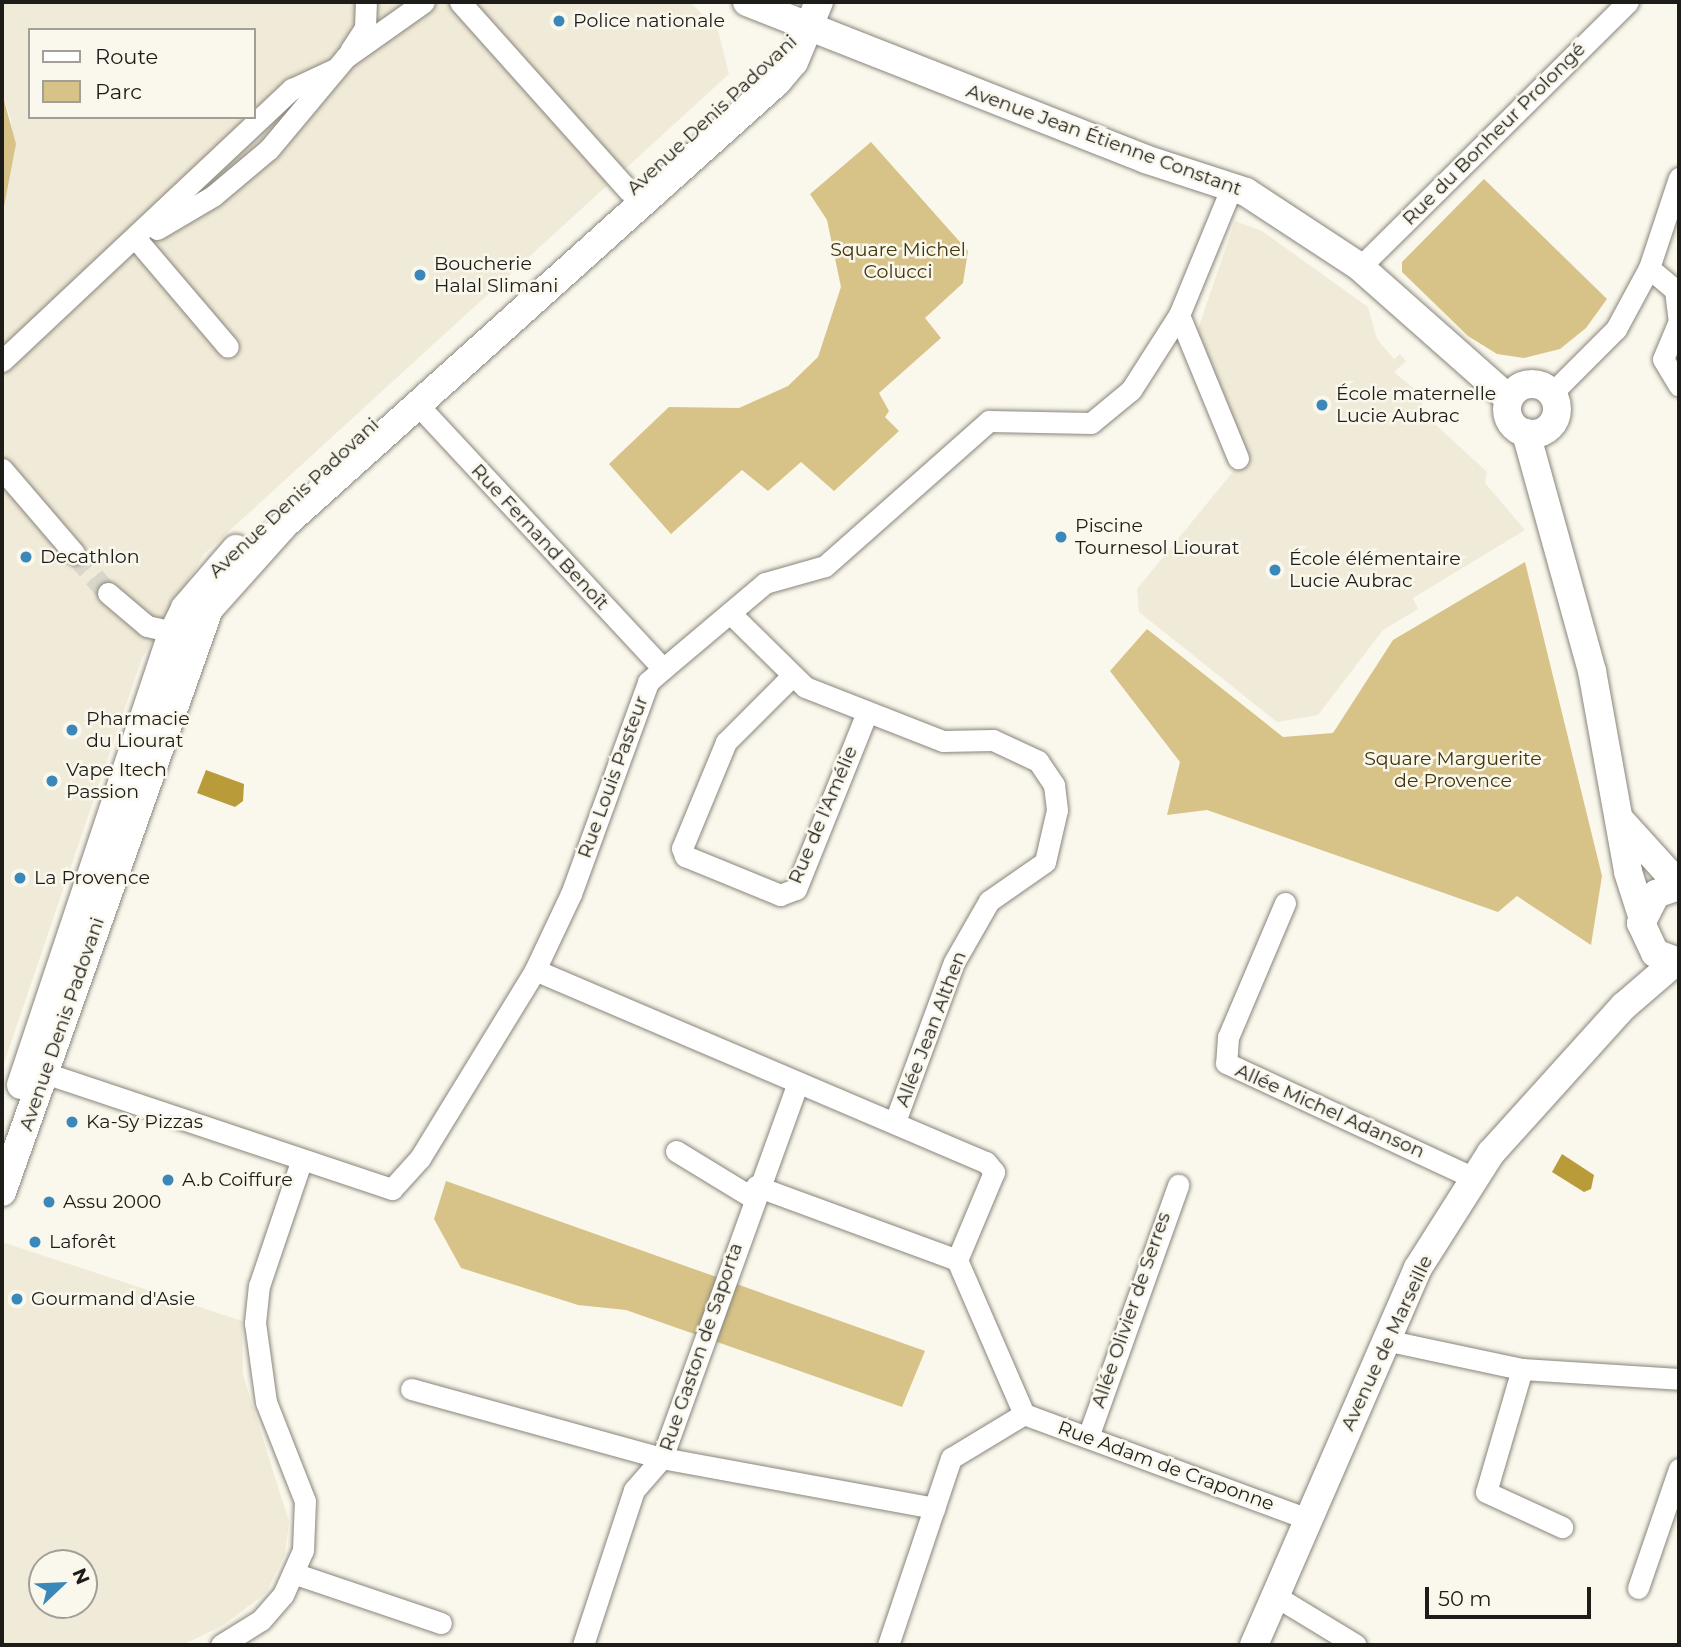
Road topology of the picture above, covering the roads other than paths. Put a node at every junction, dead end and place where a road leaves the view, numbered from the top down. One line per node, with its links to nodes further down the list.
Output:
1 (366, 2): 10 (street)
2 (393, 2): 3 (street)
3 (416, 2)
4 (424, 2): 10 (street)
5 (460, 2): 13 (street)
6 (747, 2): 9 (main road, Avenue Jean Étienne Constant)
7 (819, 2): 9 (main road)
8 (1629, 2): 15 (street, Rue du Bonheur Prolongé)
9 (806, 28): 12 (main road, Avenue Jean Étienne Constant); 13 (main road, Avenue Denis Padovani); 23 (main road, Avenue Denis Padovani)
10 (339, 64): 14 (street)
11 (1679, 178): 16 (street)
12 (1231, 189): 15 (main road, Avenue Jean Étienne Constant); 17 (street)
13 (629, 191): 31 (main road, Avenue Denis Padovani)
14 (137, 240): 18 (street); 19 (street)
15 (1360, 267): 22 (main road, Avenue Jean Étienne Constant)
16 (1649, 268): 20 (street); 21 (street)
17 (1180, 315): 25 (street); 29 (street, Rue Louis Pasteur)
18 (228, 347)
19 (2, 361)
20 (1679, 386)
21 (1551, 394): 22 (main road); 24 (main road)
22 (1509, 399): 24 (main road, Avenue Jean Étienne Constant)
23 (418, 405): 30 (main road, Avenue Denis Padovani); 32 (street, Rue Fernand Benoît)
24 (1526, 433): 35 (main road, Avenue Jean Étienne Constant)
25 (1238, 458)
26 (2, 469): 27 (street)
27 (74, 553)
28 (112, 598): 31 (street)
29 (730, 613): 32 (street, Rue Louis Pasteur); 33 (street)
30 (203, 625): 31 (street); 43 (main road, Avenue Denis Padovani)
31 (173, 635): 46 (main road, Avenue Denis Padovani)
32 (663, 669): 41 (street, Rue Louis Pasteur)
33 (790, 678): 34 (street); 34 (street, Rue de l'Amélie)
34 (867, 712): 45 (street, Allée Jean Althen)
35 (1618, 816): 36 (main road); 38 (main road, Avenue Jean Étienne Constant)
36 (1679, 885): 38 (main road)
37 (1285, 903): 49 (street, Allée Michel Adanson)
38 (1642, 916): 39 (main road, Avenue Jean Étienne Constant)
39 (1647, 945): 40 (main road); 42 (main road, Avenue de Marseille)
40 (1677, 962): 42 (main road, Avenue de Marseille)
41 (535, 970): 44 (street); 48 (street, Rue Louis Pasteur)
42 (1624, 1006): 49 (main road, Avenue de Marseille)
43 (44, 1073): 48 (street); 51 (main road, Avenue Denis Padovani)
44 (798, 1083): 45 (street); 52 (street, Rue Gaston de Saporta)
45 (896, 1119): 53 (street, Allée Jean Althen)
46 (2, 1146)
47 (676, 1151): 52 (street)
48 (301, 1161): 65 (street)
49 (1476, 1179): 54 (main road, Avenue de Marseille)
50 (1178, 1185): 59 (street, Allée Olivier de Serres)
51 (2, 1192)
52 (754, 1192): 53 (street); 60 (street, Rue Gaston de Saporta)
53 (957, 1260): 58 (street)
54 (1385, 1340): 55 (street); 63 (main road, Avenue de Marseille)
55 (1522, 1369): 56 (street); 64 (street)
56 (1679, 1379)
57 (411, 1389): 60 (street)
58 (1024, 1414): 59 (street, Rue Adam de Craponne); 62 (street)
59 (1087, 1437): 63 (street, Rue Adam de Craponne)
60 (662, 1458): 62 (street); 70 (street, Rue Gaston de Saporta)
61 (1679, 1469): 66 (street)
62 (934, 1507): 71 (street)
63 (1308, 1519): 67 (main road, Avenue de Marseille)
64 (1562, 1527)
65 (293, 1573): 68 (street); 69 (street)
66 (1638, 1588)
67 (1277, 1597): 72 (main road, Avenue de Marseille); 73 (street)
68 (441, 1623)
69 (221, 1645)
70 (583, 1645)
71 (888, 1645)
72 (1254, 1645)
73 (1356, 1645)

